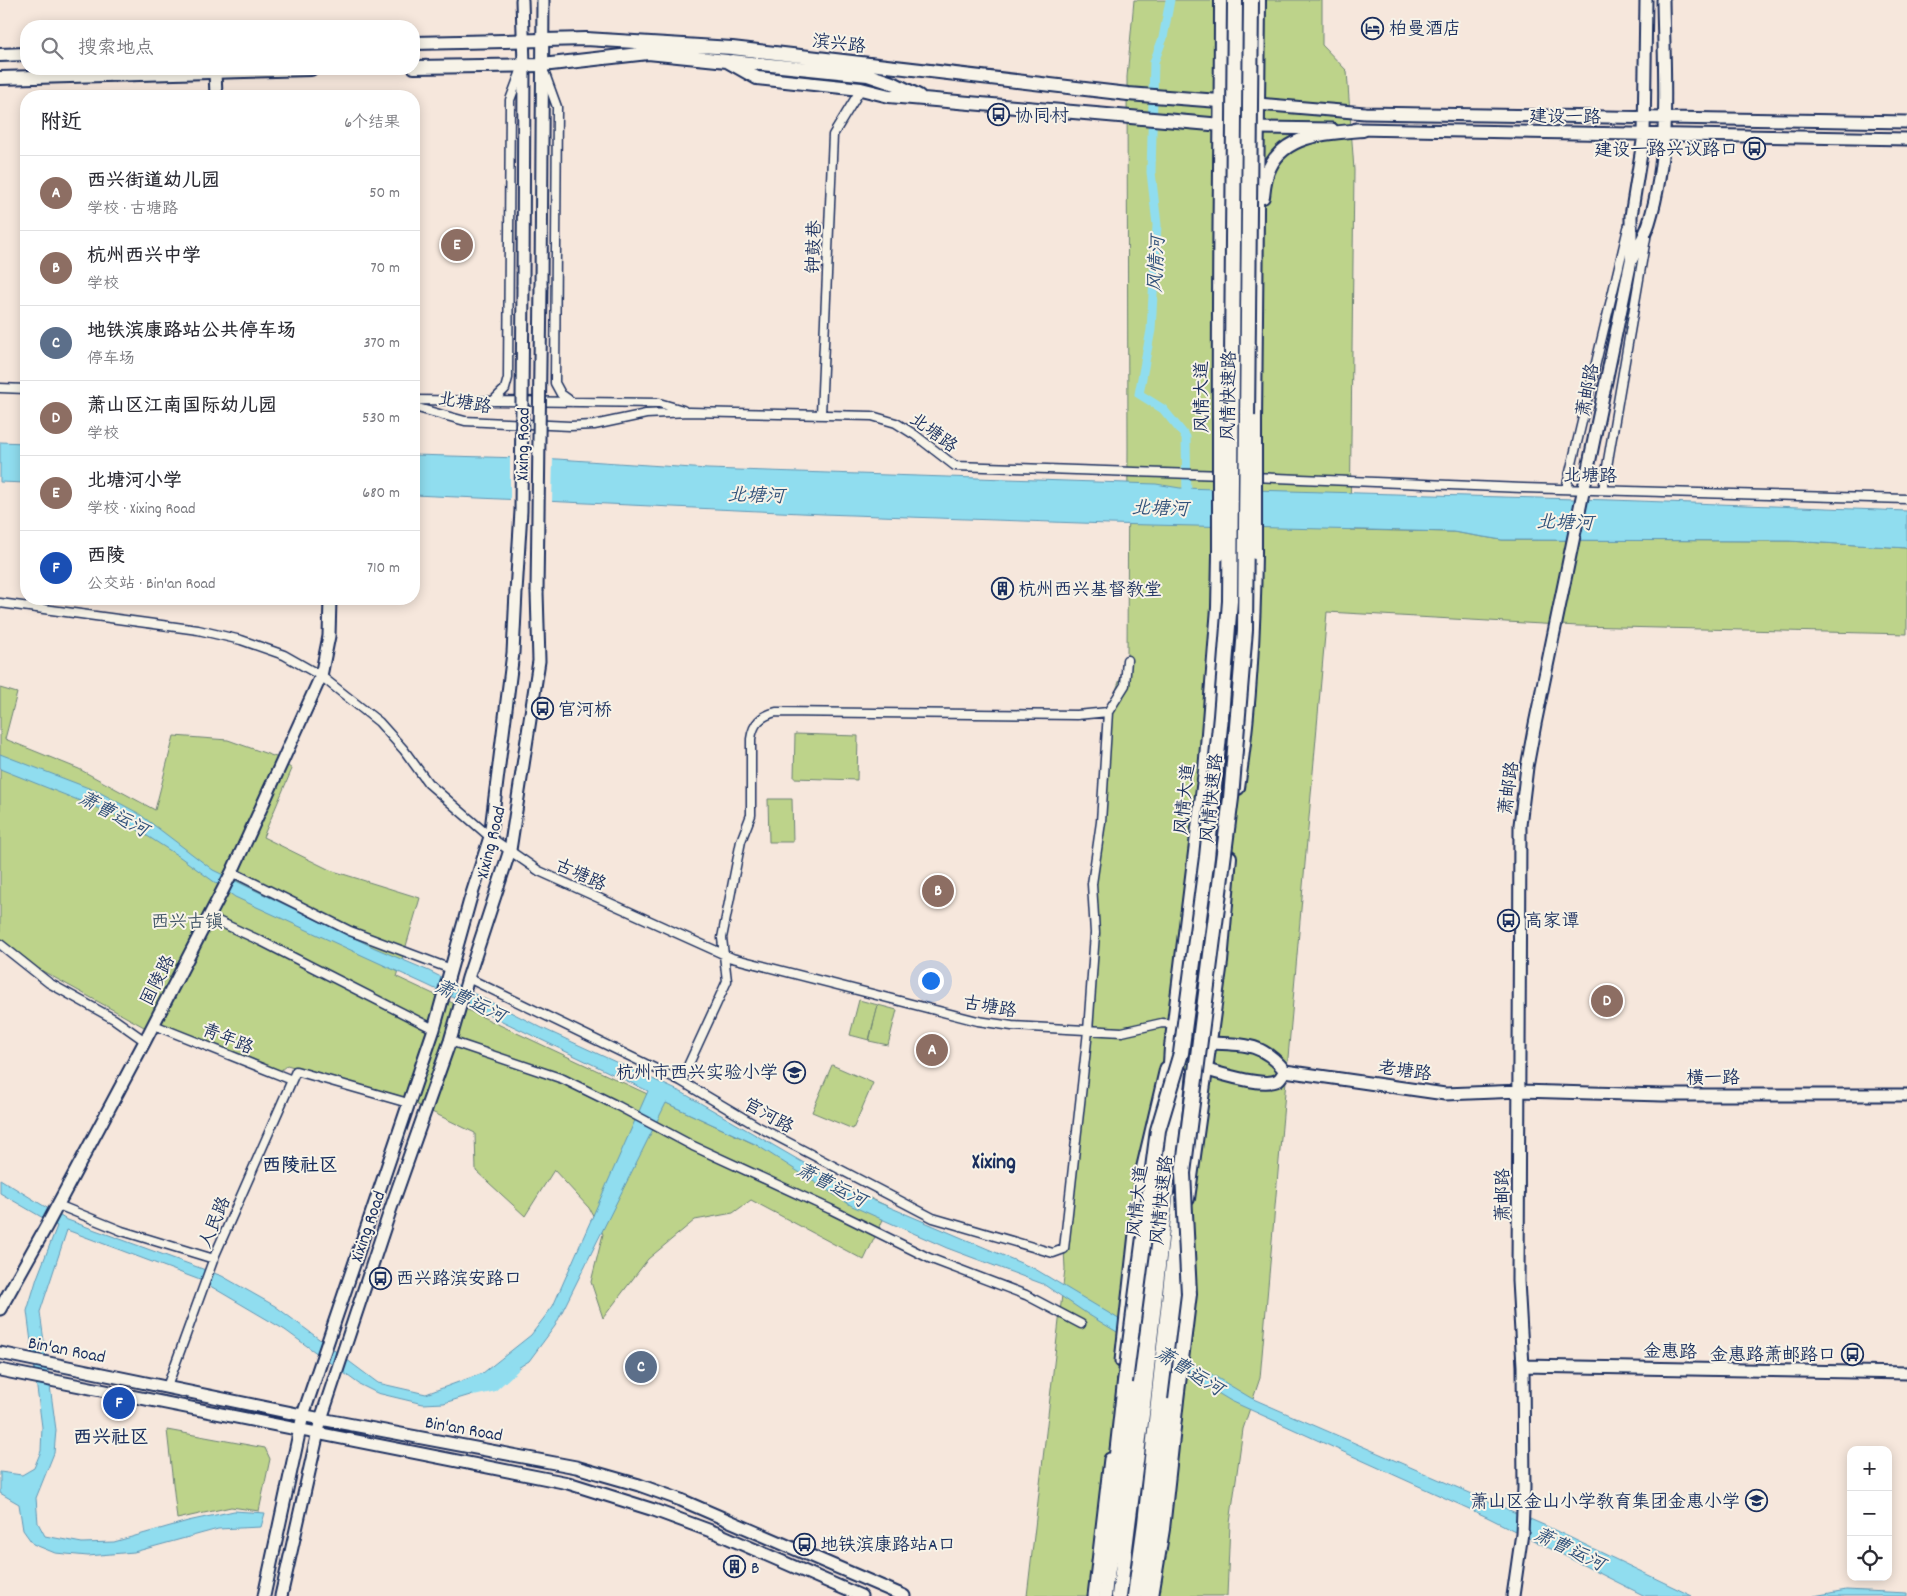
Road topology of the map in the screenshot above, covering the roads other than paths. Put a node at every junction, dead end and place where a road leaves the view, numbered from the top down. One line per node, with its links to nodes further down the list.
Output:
1 (522, 0): 9 (main road, Xixing Road)
2 (543, 0): 10 (main road, Xixing Road)
3 (1221, 0): 24 (main road, 风情大道)
4 (1235, 0): 71 (highway, 风情快速路, bridge)
5 (1251, 0): 79 (highway, 风情快速路, bridge)
6 (1259, 0): 25 (main road)
7 (1646, 0): 26 (main road)
8 (1663, 0): 27 (main road, 萧邮路)
9 (522, 40): 10 (main road, 滨兴路); 11 (main road, 滨兴路); 15 (main road, Xixing Road)
10 (543, 41): 16 (main road, Xixing Road); 24 (main road, 滨兴路)
11 (420, 42)
12 (20, 54): 13 (main road)
13 (0, 55)
14 (727, 61): 16 (main road); 21 (main road); 23 (main road)
15 (524, 65): 16 (main road); 17 (main road); 42 (street, Xixing Road); 56 (main road, Xixing Road, bridge)
16 (542, 65): 43 (street, Xixing Road); 57 (main road, Xixing Road, bridge)
17 (420, 67)
18 (108, 75): 20 (main road)
19 (215, 75): 22 (main road)
20 (0, 78)
21 (861, 89): 23 (main road); 46 (street, 钟鼓巷)
22 (216, 90)
23 (927, 100): 29 (main road)
24 (1221, 102): 25 (main road, 滨兴路); 29 (main road, 风情大道)
25 (1258, 104): 26 (main road, 建设一路); 30 (main road)
26 (1644, 117): 27 (main road, 建设一路); 32 (main road)
27 (1664, 118): 28 (main road, 建设一路); 33 (main road, 萧邮路)
28 (1907, 122)
29 (1222, 125): 30 (main road, 建设一路); 64 (main road, 风情大道, bridge)
30 (1257, 128): 31 (main road, 建设一路); 37 (main road)
31 (1363, 130): 32 (main road, 建设一路); 37 (main road)
32 (1644, 135): 33 (main road, 建设一路); 35 (main road)
33 (1665, 135): 34 (main road, 建设一路); 36 (main road, 萧邮路)
34 (1907, 139)
35 (1630, 216): 38 (main road); 47 (street)
36 (1648, 225): 38 (main road, 萧邮路); 49 (street)
37 (1256, 246): 70 (main road, bridge)
38 (1630, 261): 48 (main road, 萧邮路)
39 (0, 388): 40 (street)
40 (20, 389)
41 (420, 400): 42 (street, 北塘路)
42 (493, 401): 43 (street, 北塘路)
43 (572, 402): 45 (street, 北塘路)
44 (420, 408): 45 (street, 北塘路)
45 (689, 412): 46 (street, 北塘路)
46 (822, 414): 47 (street, 北塘路)
47 (1566, 489): 48 (street, 北塘路)
48 (1584, 490): 49 (street, 北塘路); 76 (main road, 萧邮路)
49 (1603, 490): 50 (street, 北塘路)
50 (1907, 499)
51 (0, 603): 54 (street, 古塘路)
52 (330, 605): 54 (main road, 固陵路)
53 (1127, 660): 55 (street)
54 (321, 676): 56 (street, 古塘路); 58 (main road, 固陵路)
55 (1108, 712): 61 (street); 67 (street)
56 (490, 837): 57 (street, 古塘路); 62 (main road, Xixing Road)
57 (510, 850): 61 (street, 古塘路); 63 (main road, Xixing Road)
58 (231, 874): 59 (main road, 固陵路); 62 (street)
59 (209, 917): 65 (main road, 固陵路); 66 (street)
60 (0, 944): 68 (street)
61 (725, 954): 67 (street, 古塘路); 75 (street)
62 (450, 972): 66 (main road, Xixing Road)
63 (468, 981): 69 (main road, Xixing Road); 75 (street, 官河路)
64 (1175, 1024): 67 (street, 古塘路); 70 (street, 古塘路); 71 (main road, 风情大道)
65 (154, 1025): 68 (main road, 固陵路); 74 (street, 青年路)
66 (434, 1029): 78 (main road, Xixing Road)
67 (1088, 1031): 75 (street, 官河路)
68 (145, 1041): 80 (main road, 固陵路)
69 (450, 1041): 83 (street); 91 (main road, Xixing Road)
70 (1211, 1043): 72 (main road); 73 (main road)
71 (1176, 1050): 94 (main road, 风情大道); 94 (highway, bridge); 99 (main road); 101 (highway, 风情快速路, bridge)
72 (1207, 1070): 73 (main road); 89 (main road)
73 (1285, 1070): 76 (main road, 老塘路)
74 (292, 1080): 78 (street, 人民路); 81 (street, 人民路)
75 (681, 1081)
76 (1520, 1091): 77 (main road, 横一路); 85 (main road, 萧邮路)
77 (1907, 1095)
78 (408, 1103): 90 (main road, Xixing Road)
79 (1183, 1173): 89 (highway, bridge); 102 (highway, 风情快速路, bridge)
80 (58, 1205): 81 (street); 82 (main road, 固陵路)
81 (214, 1259): 88 (street, 人民路)
82 (0, 1309)
83 (1081, 1324)
84 (0, 1353): 88 (main road, Bin'an Road)
85 (1522, 1366): 87 (main road, 金惠路); 105 (main road, 萧邮路)
86 (0, 1370): 92 (main road, Bin'an Road)
87 (1907, 1373)
88 (167, 1387): 90 (main road, Bin'an Road)
89 (1172, 1396): 103 (main road); 104 (highway)
90 (303, 1415): 91 (main road, Bin'an Road); 92 (main road, Xixing Road)
91 (321, 1419): 93 (main road, Xixing Road); 98 (main road, Bin'an Road)
92 (299, 1431): 93 (main road, Bin'an Road); 95 (main road, Xixing Road)
93 (318, 1435): 96 (main road, Xixing Road); 97 (main road, Bin'an Road)
94 (1107, 1577): 100 (main road, 风情大道)
95 (264, 1596)
96 (282, 1596)
97 (861, 1596)
98 (904, 1596)
99 (1094, 1596)
100 (1105, 1596)
101 (1119, 1596)
102 (1135, 1596)
103 (1147, 1596)
104 (1151, 1596)
105 (1513, 1596)

